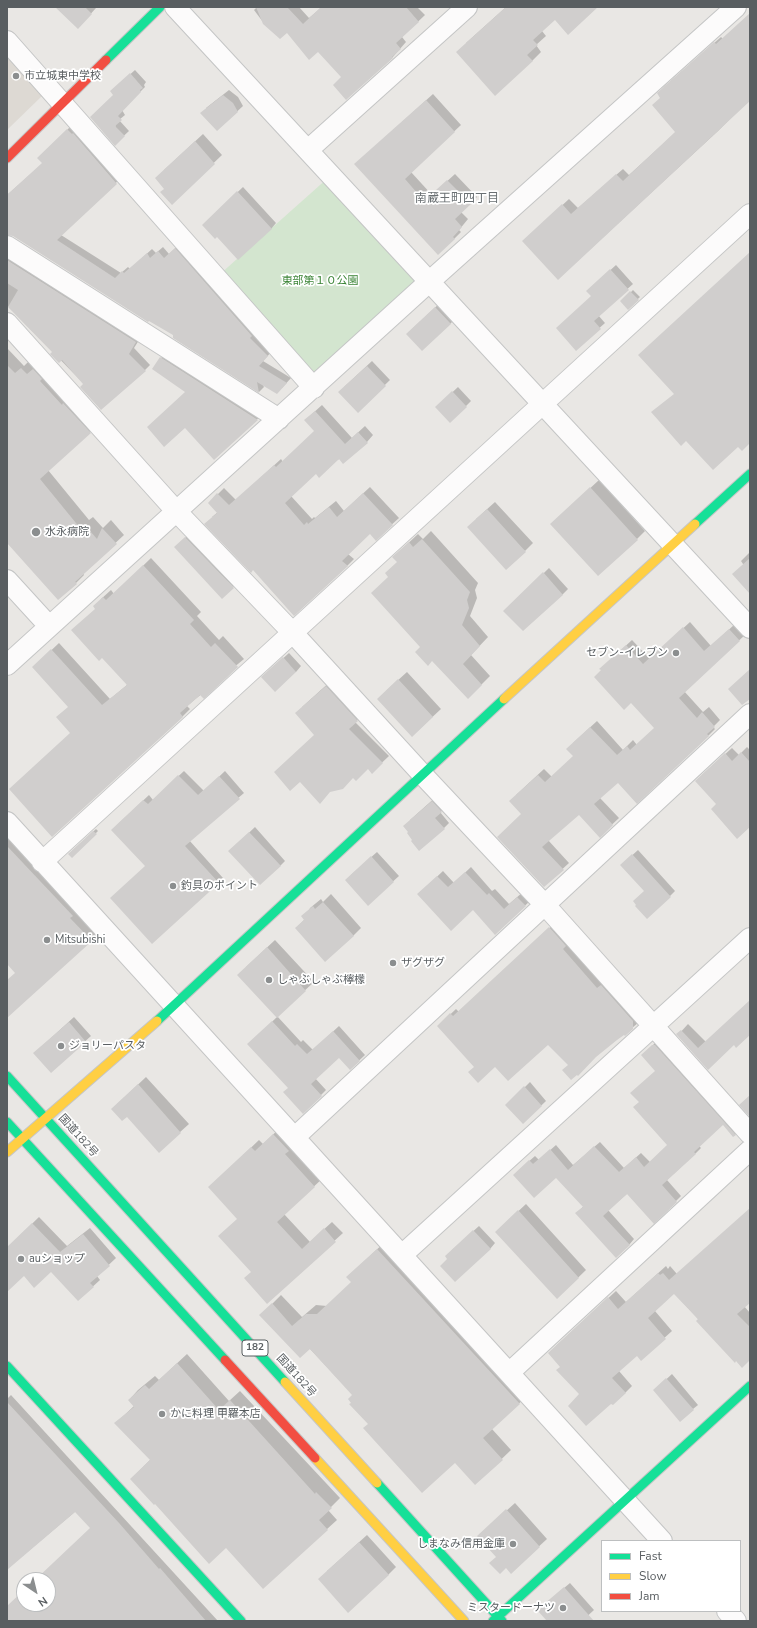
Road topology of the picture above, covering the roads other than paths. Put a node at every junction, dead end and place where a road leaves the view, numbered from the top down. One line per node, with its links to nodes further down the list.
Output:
1 (160, 7): 6 (main road)
2 (175, 7): 7 (street)
3 (467, 7): 7 (street)
4 (736, 7): 11 (street)
5 (7, 41): 6 (street)
6 (62, 104): 8 (main road); 13 (street)
7 (308, 150): 11 (street)
8 (7, 158)
9 (750, 214): 14 (street)
10 (7, 246): 15 (street)
11 (430, 281): 13 (street); 14 (street)
12 (7, 323): 17 (street)
13 (314, 388): 15 (street)
14 (543, 403): 18 (street); 22 (street)
15 (279, 419): 17 (street)
16 (750, 474): 18 (main road)
17 (177, 512): 20 (street); 22 (street)
18 (674, 545): 21 (street); 25 (main road)
19 (7, 580): 20 (street)
20 (49, 626): 23 (street)
21 (750, 628)
22 (292, 632): 25 (street); 27 (street)
23 (7, 665)
24 (750, 714): 28 (street)
25 (422, 774): 28 (street); 30 (main road)
26 (7, 822): 27 (street)
27 (42, 862): 30 (street)
28 (545, 905): 31 (street); 36 (street)
29 (750, 938): 31 (street)
30 (174, 1006): 33 (main road); 36 (street)
31 (653, 1027): 35 (street); 40 (street)
32 (7, 1076): 33 (main road, 国道182号 / 182)
33 (45, 1117): 37 (main road); 47 (main road, 国道182号 / 182)
34 (7, 1122): 37 (main road, 182)
35 (750, 1134)
36 (295, 1137): 40 (street)
37 (22, 1138): 39 (main road); 49 (main road, 182)
38 (750, 1150): 42 (street)
39 (7, 1152)
40 (402, 1255): 42 (street)
41 (7, 1366): 48 (main road)
42 (510, 1372): 44 (street)
43 (750, 1386): 44 (main road)
44 (625, 1501): 45 (street); 47 (main road)
45 (661, 1540)
46 (728, 1612): 50 (street)
47 (498, 1619)
48 (241, 1621)
49 (464, 1621)
50 (736, 1621)

